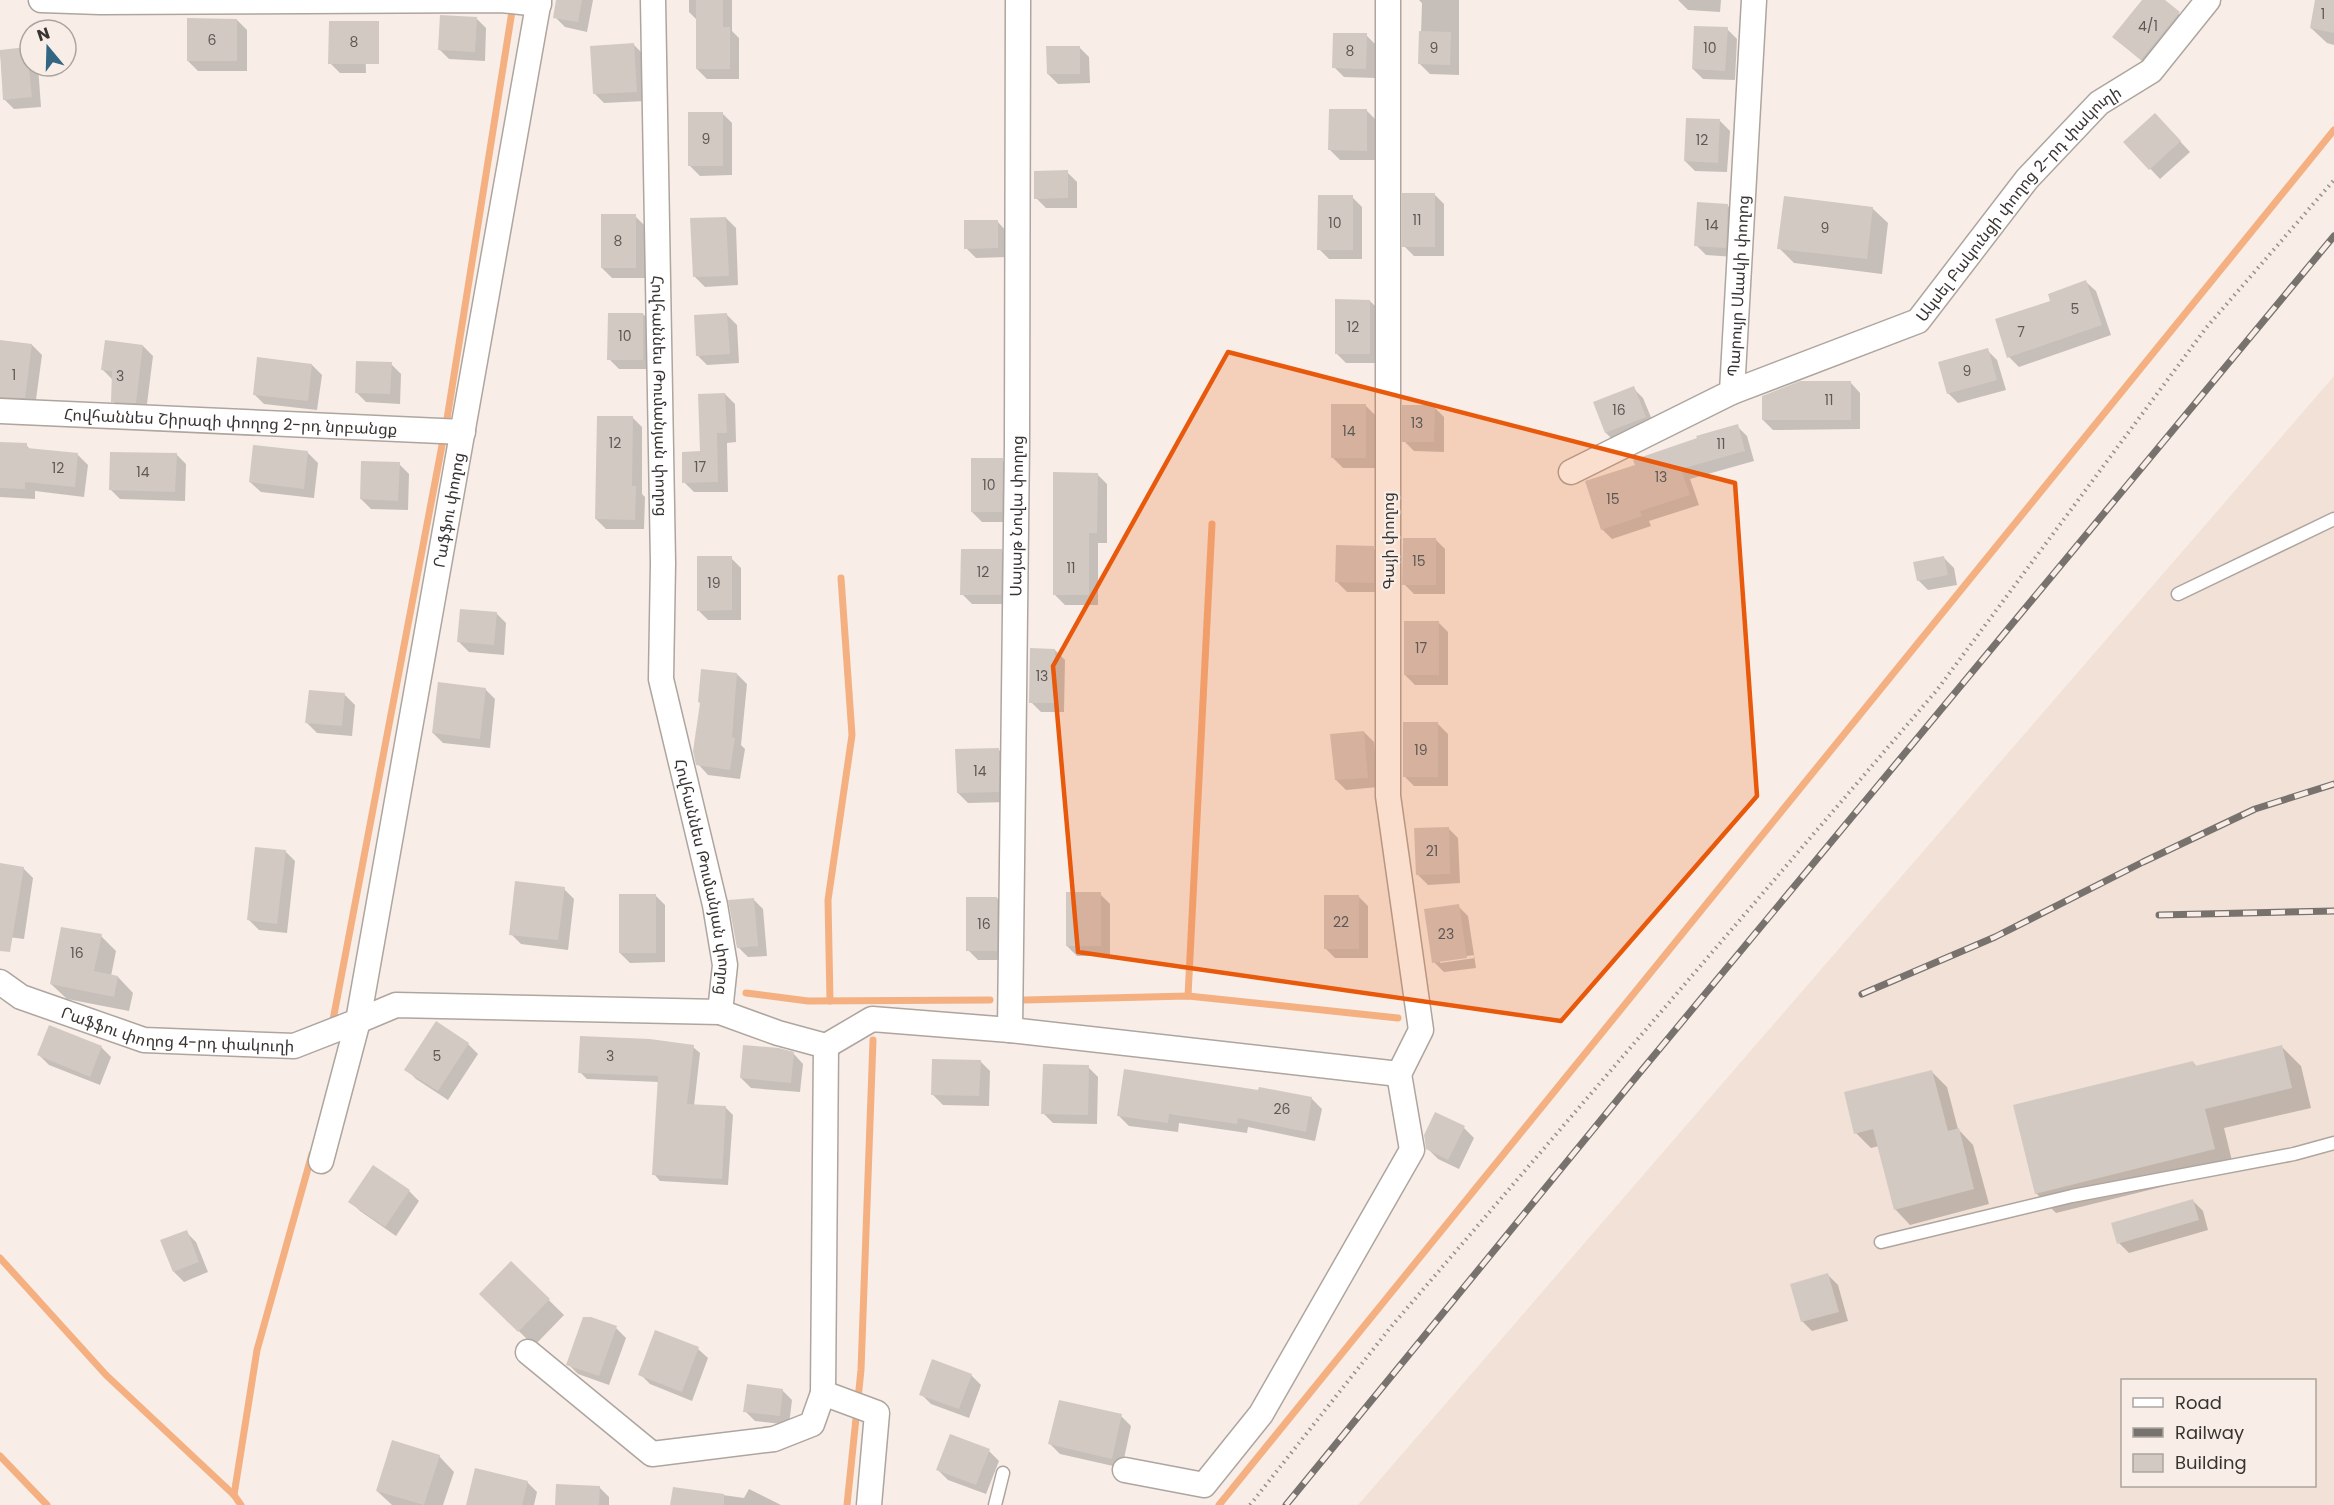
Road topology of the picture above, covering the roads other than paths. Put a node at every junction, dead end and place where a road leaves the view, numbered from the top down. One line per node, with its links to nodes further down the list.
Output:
1 (41, 0): 2 (street)
2 (501, 0): 8 (street)
3 (653, 0): 16 (street, Հովհաննես Թումանյան փողոց)
4 (1018, 0): 18 (street, Սայաթ Նովա փողոց)
5 (1388, 0): 20 (street, Գայի փողոց)
6 (1754, 0): 9 (street, Պարույր Սևակի փողոց)
7 (2208, 0): 9 (street, Ակսել Բակունցի փողոց 2-րդ փակուղի)
8 (539, 2): 11 (street, Րաֆֆու փողոց)
9 (1732, 392): 12 (street, Պարույր Սևակի փողոց)
10 (0, 411): 11 (street, Հովհաննես Շիրազի փողոց 2-րդ նրբանցք)
11 (450, 432): 17 (street, Րաֆֆու փողոց)
12 (1571, 472)
13 (2334, 519): 14 (lane)
14 (2178, 594)
15 (0, 982): 17 (street, Րաֆֆու փողոց 4-րդ փակուղի)
16 (720, 1012): 17 (street, Րաֆֆու փողոց 4-րդ փակուղի); 19 (street, Հովհաննես Թումանյան փողոց)
17 (358, 1021): 22 (street, Րաֆֆու փողոց)
18 (1010, 1030): 19 (street); 20 (street)
19 (826, 1046): 25 (street)
20 (1399, 1074): 26 (street)
21 (2334, 1143): 23 (lane)
22 (321, 1161)
23 (1881, 1242)
24 (528, 1352): 25 (street)
25 (823, 1393): 28 (street)
26 (1125, 1470)
27 (1003, 1473): 29 (lane)
28 (869, 1505)
29 (995, 1505)

